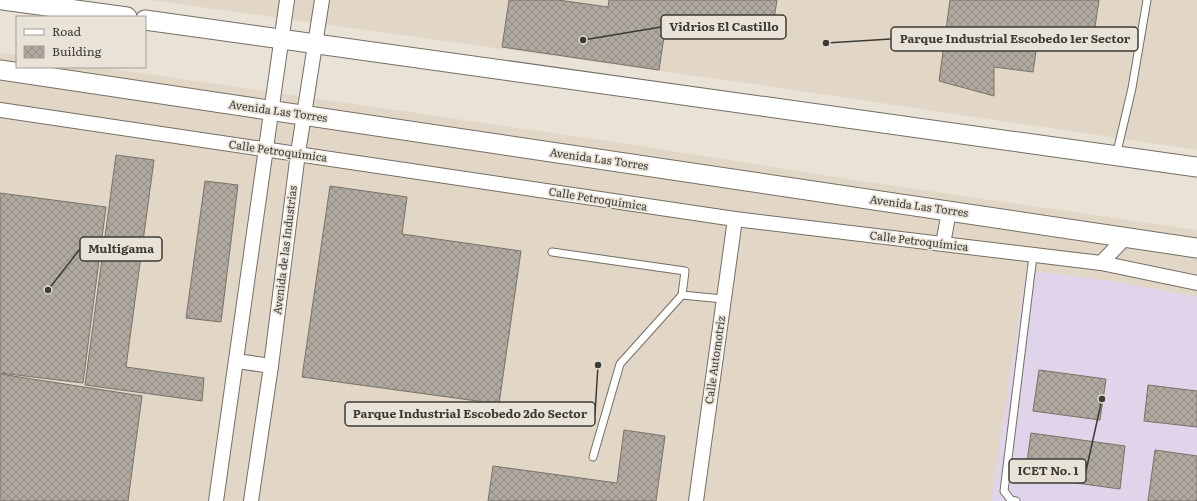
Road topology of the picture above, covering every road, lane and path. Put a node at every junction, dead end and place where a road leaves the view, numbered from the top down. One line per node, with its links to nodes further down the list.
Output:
1 (3, 0): 5 (main road)
2 (286, 0): 7 (street)
3 (322, 0): 8 (street, Avenida de las Industrias)
4 (1147, 0): 15 (lane)
5 (120, 16)
6 (146, 20): 7 (main road)
7 (281, 38): 8 (main road); 11 (street)
8 (315, 43): 12 (street, Avenida de las Industrias); 15 (main road)
9 (0, 70): 11 (main road, Avenida Las Torres)
10 (0, 110): 13 (street, Calle Petroquímica)
11 (270, 110): 12 (main road, Avenida Las Torres); 13 (street)
12 (304, 115): 14 (street, Avenida de las Industrias); 17 (main road, Avenida Las Torres)
13 (266, 149): 14 (street, Calle Petroquímica); 28 (street)
14 (298, 153): 18 (street, Calle Petroquímica); 29 (street, Avenida de las Industrias)
15 (1116, 156): 16 (main road)
16 (1197, 168)
17 (949, 211): 19 (main road, Avenida Las Torres); 20 (street)
18 (735, 219): 20 (street, Calle Petroquímica); 27 (street, Calle Automotriz)
19 (1126, 237): 21 (main road, Avenida Las Torres); 24 (street)
20 (943, 244): 23 (street, Calle Petroquímica)
21 (1197, 248)
22 (552, 252): 26 (lane)
23 (1034, 256): 24 (street, Calle Petroquímica); 34 (lane)
24 (1101, 263): 25 (street, Calle Petroquímica)
25 (1197, 283)
26 (682, 295): 27 (lane); 30 (lane)
27 (723, 299): 33 (street, Calle Automotriz)
28 (237, 361): 29 (street); 31 (street)
29 (270, 366): 32 (street, Avenida de las Industrias)
30 (593, 457)
31 (216, 501)
32 (251, 501)
33 (696, 501)
34 (1016, 501)

